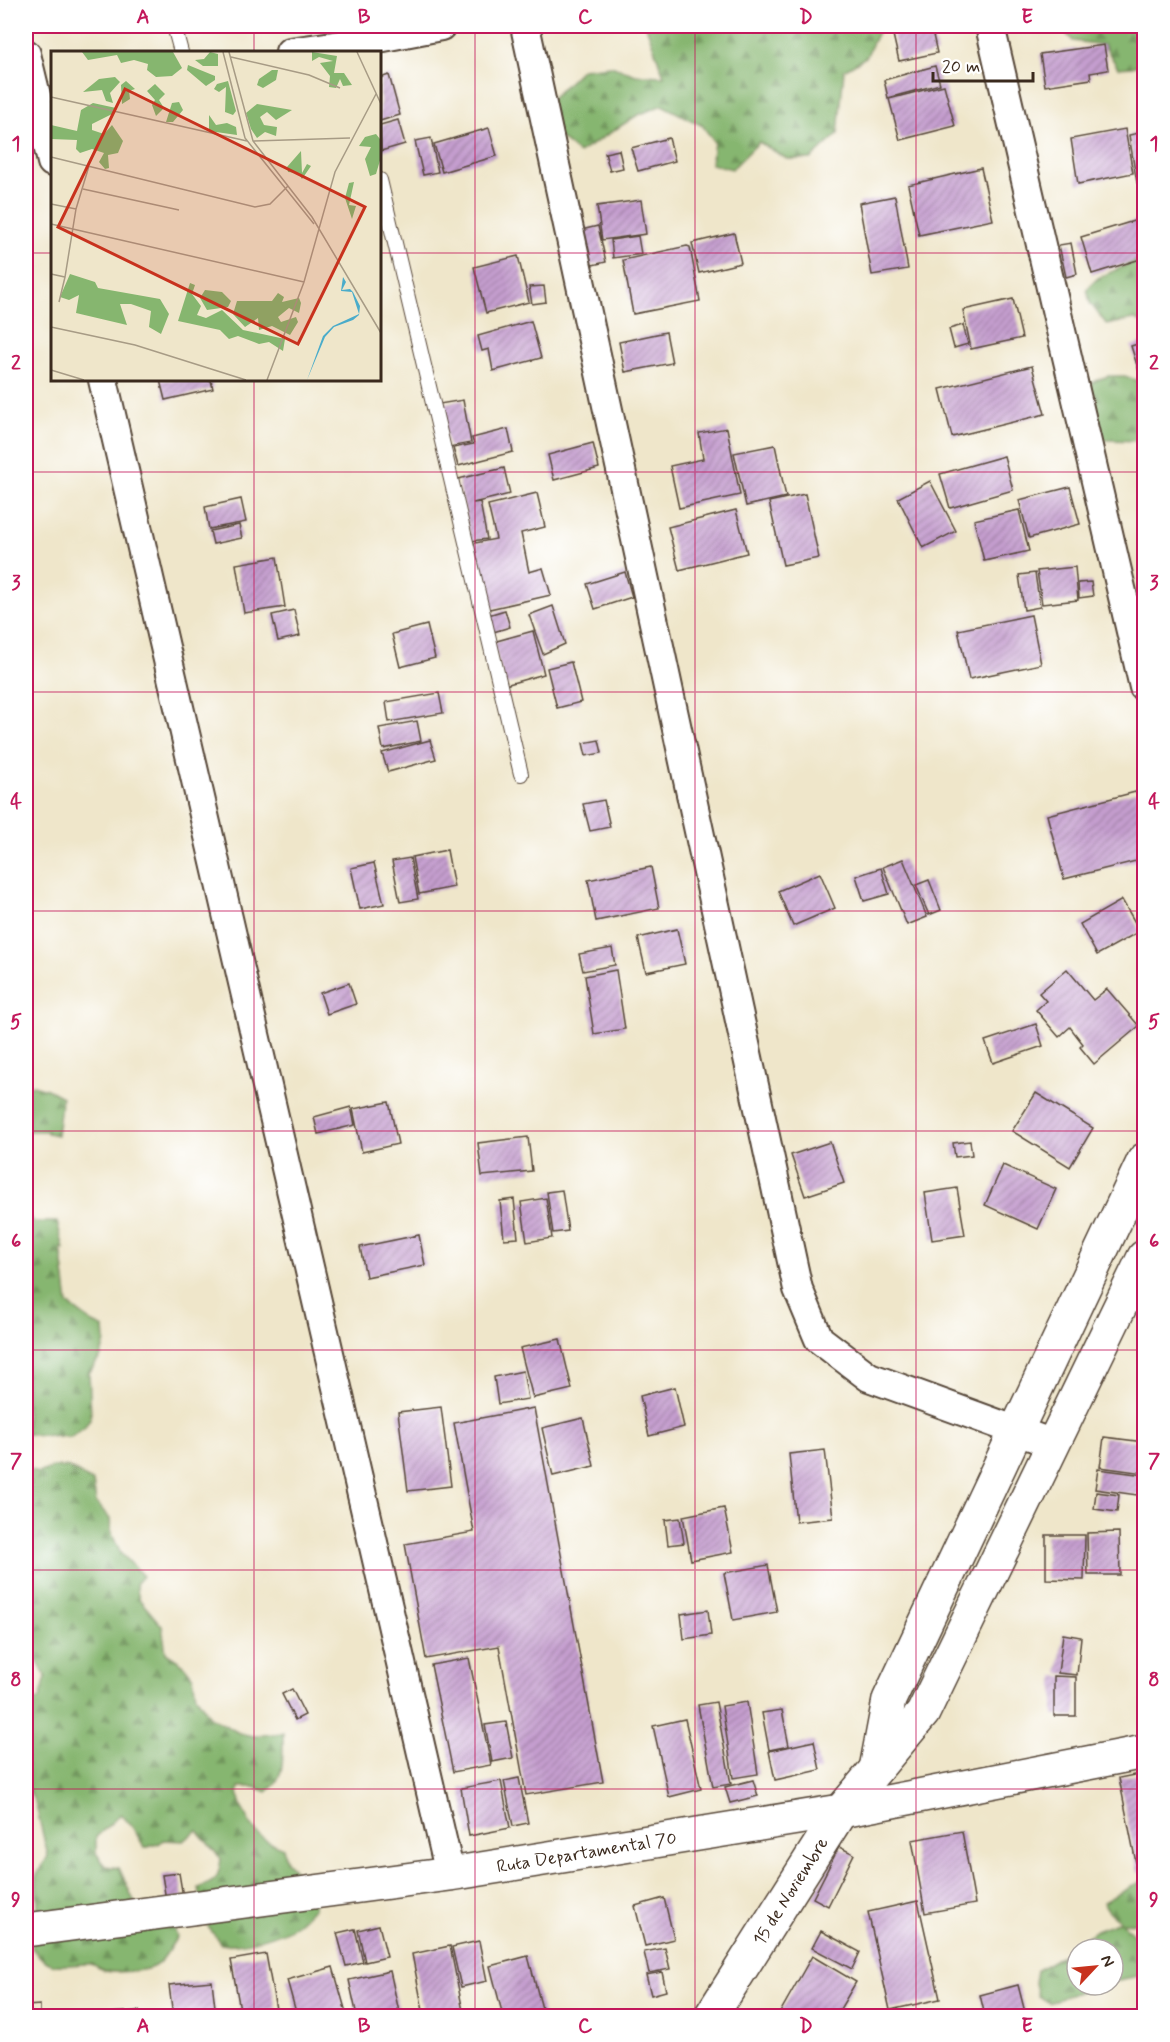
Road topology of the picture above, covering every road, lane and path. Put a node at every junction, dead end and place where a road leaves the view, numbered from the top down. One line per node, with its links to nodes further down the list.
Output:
1 (174, 26): 6 (lane)
2 (441, 26): 5 (street)
3 (525, 26): 17 (street)
4 (990, 26): 13 (street)
5 (348, 48): 7 (street)
6 (181, 51)
7 (304, 51)
8 (26, 54): 9 (street)
9 (39, 110): 10 (street)
10 (51, 158)
11 (381, 184): 14 (lane)
12 (103, 381): 22 (street)
13 (1144, 687)
14 (521, 774)
15 (1144, 1160): 17 (street)
16 (1144, 1257): 18 (street, 15 de Noviembre)
17 (1017, 1429): 18 (street); 20 (street)
18 (1053, 1444): 20 (street, 15 de Noviembre)
19 (1144, 1752): 21 (street, Ruta Departamental 70)
20 (876, 1770): 21 (street, 15 de Noviembre)
21 (841, 1811): 22 (street, Ruta Departamental 70); 24 (street, 15 de Noviembre)
22 (450, 1874): 23 (street, Ruta Departamental 70)
23 (26, 1930)
24 (711, 2016)

